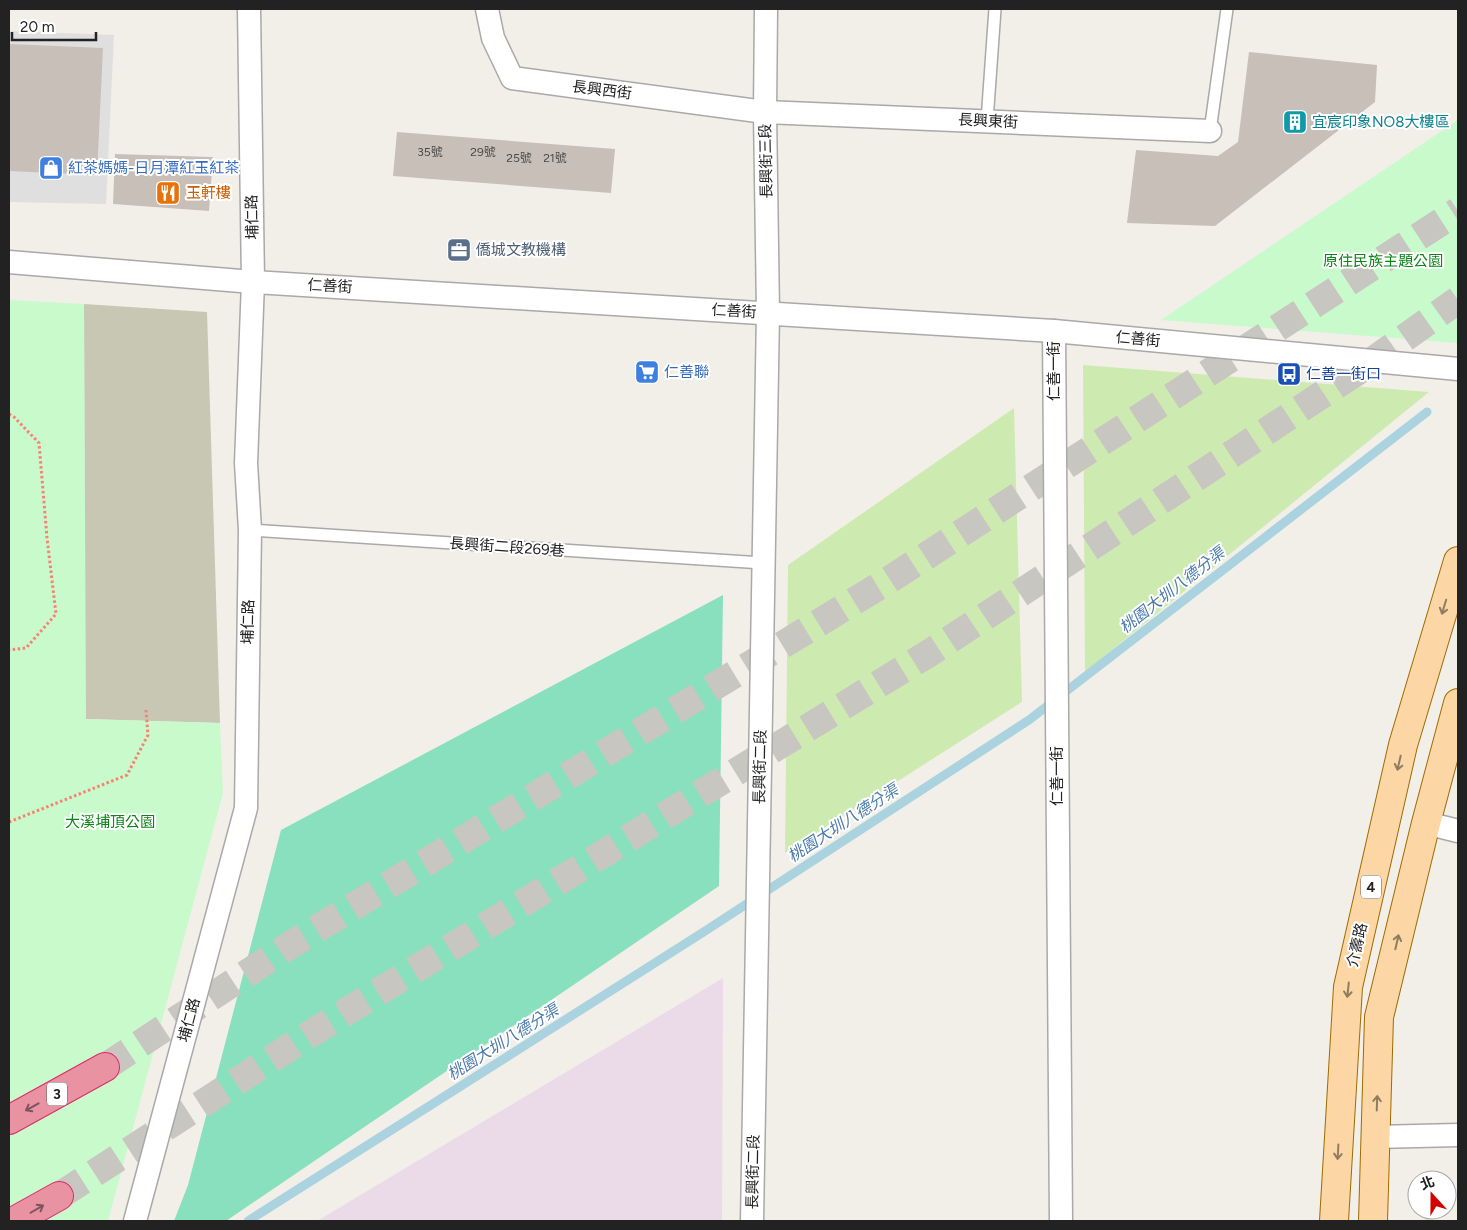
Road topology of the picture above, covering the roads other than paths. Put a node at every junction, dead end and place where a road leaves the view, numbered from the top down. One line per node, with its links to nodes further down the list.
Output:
1 (249, 9): 10 (street, 埔仁路)
2 (487, 9): 6 (street, 長興西街)
3 (766, 9): 6 (street, 長興街三段)
4 (994, 9): 7 (lane)
5 (1228, 9): 8 (lane)
6 (765, 112): 7 (street, 長興東街); 11 (street, 長興街三段)
7 (987, 121): 8 (street, 長興東街)
8 (1210, 131)
9 (9, 262): 10 (street, 仁善街)
10 (253, 282): 11 (street, 仁善街); 14 (street, 埔仁路)
11 (768, 313): 12 (street, 仁善街); 16 (street, 長興街二段)
12 (1054, 332): 13 (street, 仁善街); 28 (street, 仁善一街)
13 (1458, 369)
14 (250, 530): 16 (lane, 長興街二段269巷); 26 (street, 埔仁路)
15 (1458, 561): 29 (main road, 介壽路 / 4, one-way to 29)
16 (763, 563): 27 (street, 長興街二段)
17 (1458, 704): 18 (main road)
18 (1426, 823): 19 (street); 23 (main road, one-way to 18)
19 (1458, 831)
20 (105, 1067): 21 (highway, 3, one-way to 21)
21 (9, 1120)
22 (1458, 1135): 23 (street)
23 (1375, 1137): 30 (main road)
24 (59, 1196): 25 (highway, one-way to 24)
25 (14, 1221)
26 (136, 1221)
27 (752, 1221)
28 (1060, 1221)
29 (1334, 1221)
30 (1373, 1221)

